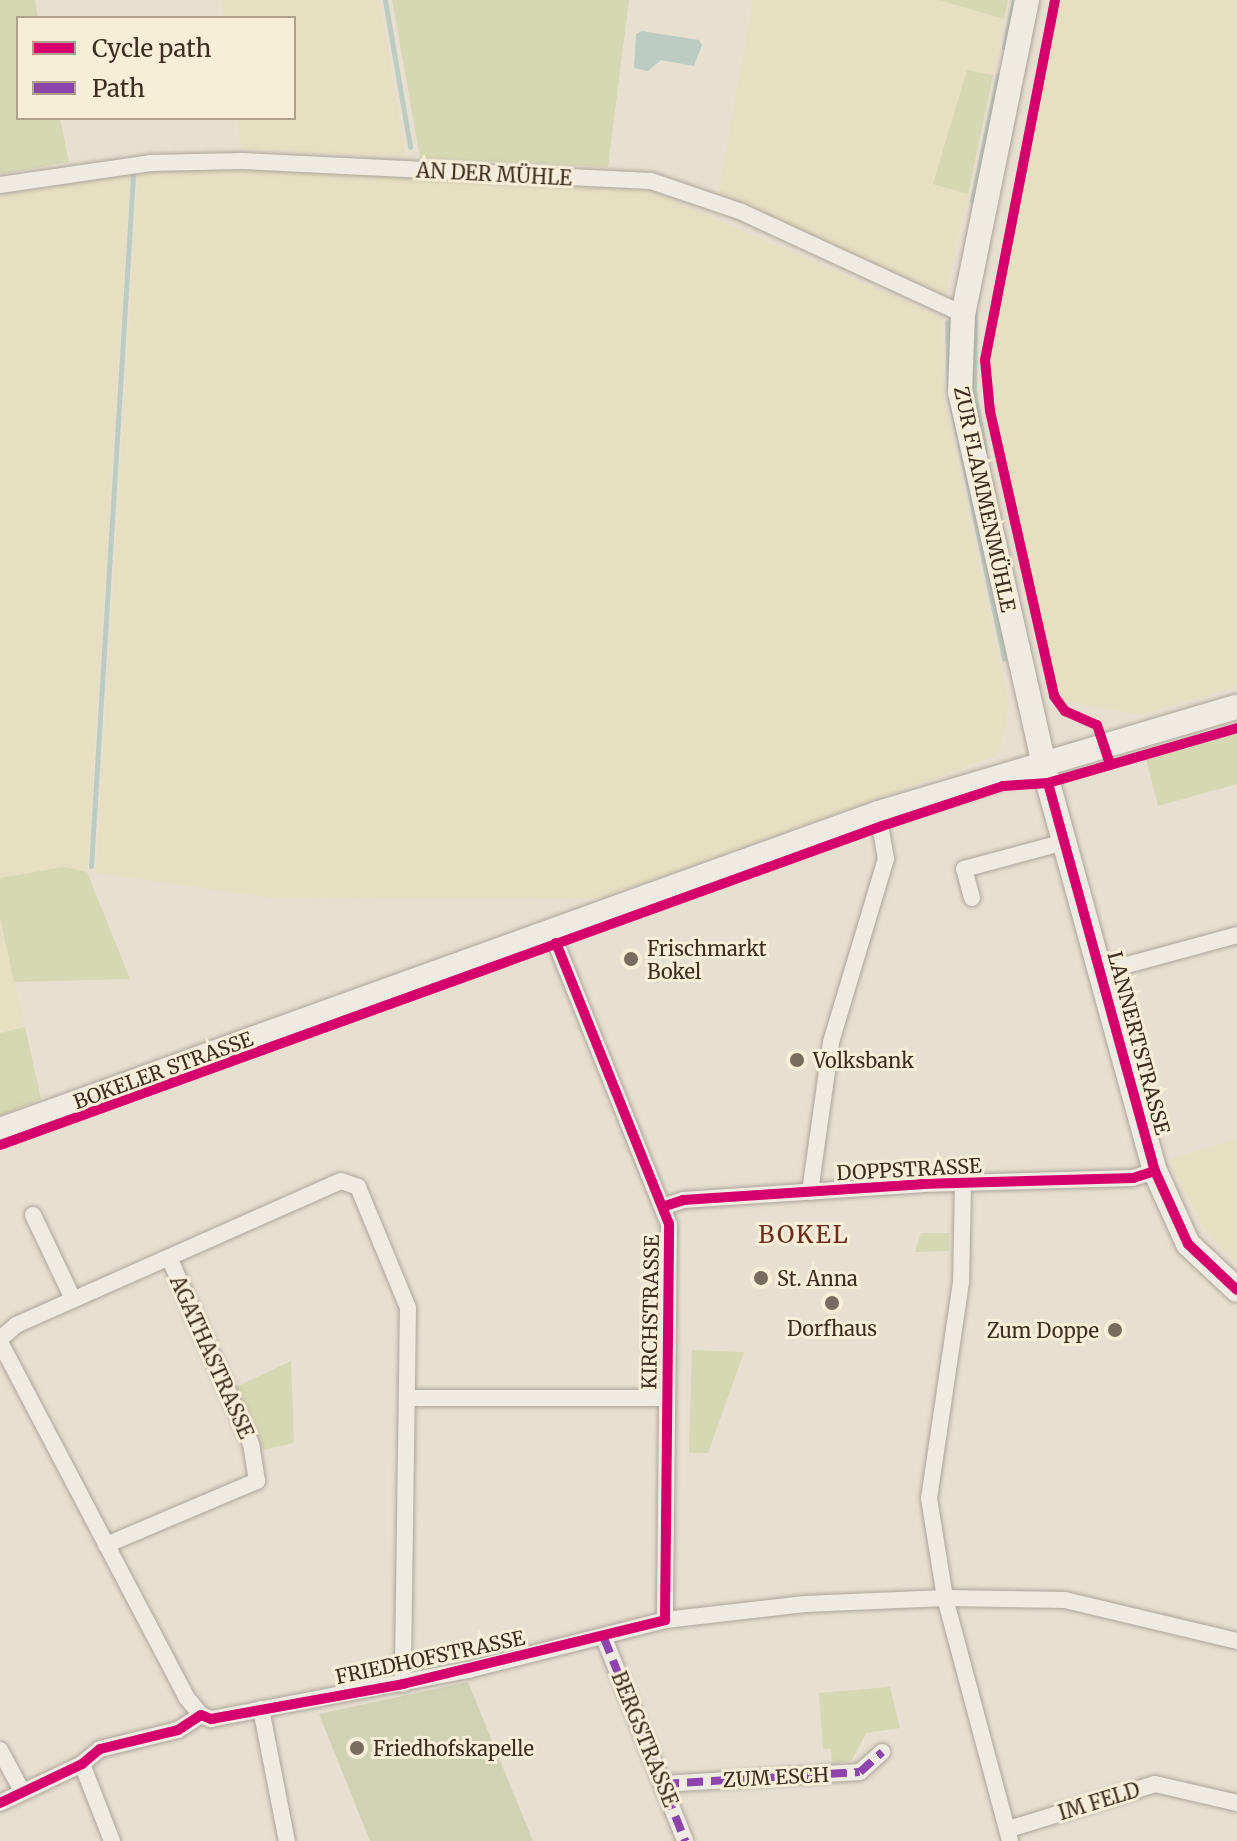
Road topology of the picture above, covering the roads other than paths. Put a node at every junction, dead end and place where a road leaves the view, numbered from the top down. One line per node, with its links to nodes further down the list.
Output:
1 (1027, 0): 3 (street, ZUR FLAMMENMÜHLE)
2 (0, 185): 3 (street, AN DER MÜHLE)
3 (963, 314): 5 (street, ZUR FLAMMENMÜHLE)
4 (1237, 707): 5 (street, BOKELER STRASSE)
5 (1043, 761): 6 (street, BOKELER STRASSE); 7 (street, LANNERTSTRASSE)
6 (878, 813): 9 (street, BOKELER STRASSE); 15 (street, DOPPSTRASSE)
7 (1065, 842): 8 (street); 11 (street, LANNERTSTRASSE)
8 (972, 898)
9 (551, 931): 12 (street, BOKELER STRASSE); 16 (street, KIRCHSTRASSE)
10 (1237, 935): 11 (street)
11 (1101, 972): 13 (street, LANNERTSTRASSE)
12 (0, 1130)
13 (1155, 1171): 14 (street, DOPPSTRASSE); 19 (street, LANNERTSTRASSE)
14 (963, 1182): 15 (street, DOPPSTRASSE); 25 (street, DOPPSTRASSE)
15 (810, 1192): 16 (street, DOPPSTRASSE)
16 (665, 1206): 23 (street, KIRCHSTRASSE)
17 (33, 1215): 20 (street)
18 (169, 1257): 20 (street); 22 (street, AGATHASTRASSE); 24 (street, AGATHASTRASSE)
19 (1237, 1290)
20 (73, 1299): 21 (street)
21 (0, 1340): 24 (street)
22 (407, 1398): 23 (street); 29 (street, AGATHASTRASSE)
23 (667, 1398): 26 (street, KIRCHSTRASSE)
24 (106, 1545): 31 (street)
25 (945, 1598): 26 (street, FRIEDHOFSTRASSE); 28 (street, FRIEDHOFSTRASSE); 39 (street, DOPPSTRASSE)
26 (665, 1620): 27 (street, FRIEDHOFSTRASSE)
27 (604, 1638): 29 (street, FRIEDHOFSTRASSE); 35 (street, BERGSTRASSE)
28 (1237, 1641)
29 (403, 1684): 30 (street, FRIEDHOFSTRASSE)
30 (261, 1709): 31 (street, FRIEDHOFSTRASSE); 41 (street)
31 (201, 1715): 34 (street)
32 (0, 1750): 36 (street)
33 (882, 1752): 35 (street, ZUM ESCH)
34 (82, 1764): 36 (street); 40 (street)
35 (663, 1784): 42 (street, BERGSTRASSE)
36 (22, 1791): 37 (street)
37 (0, 1803)
38 (1237, 1803): 39 (street, IM FELD)
39 (1010, 1835)
40 (112, 1841)
41 (287, 1841)
42 (685, 1841)

